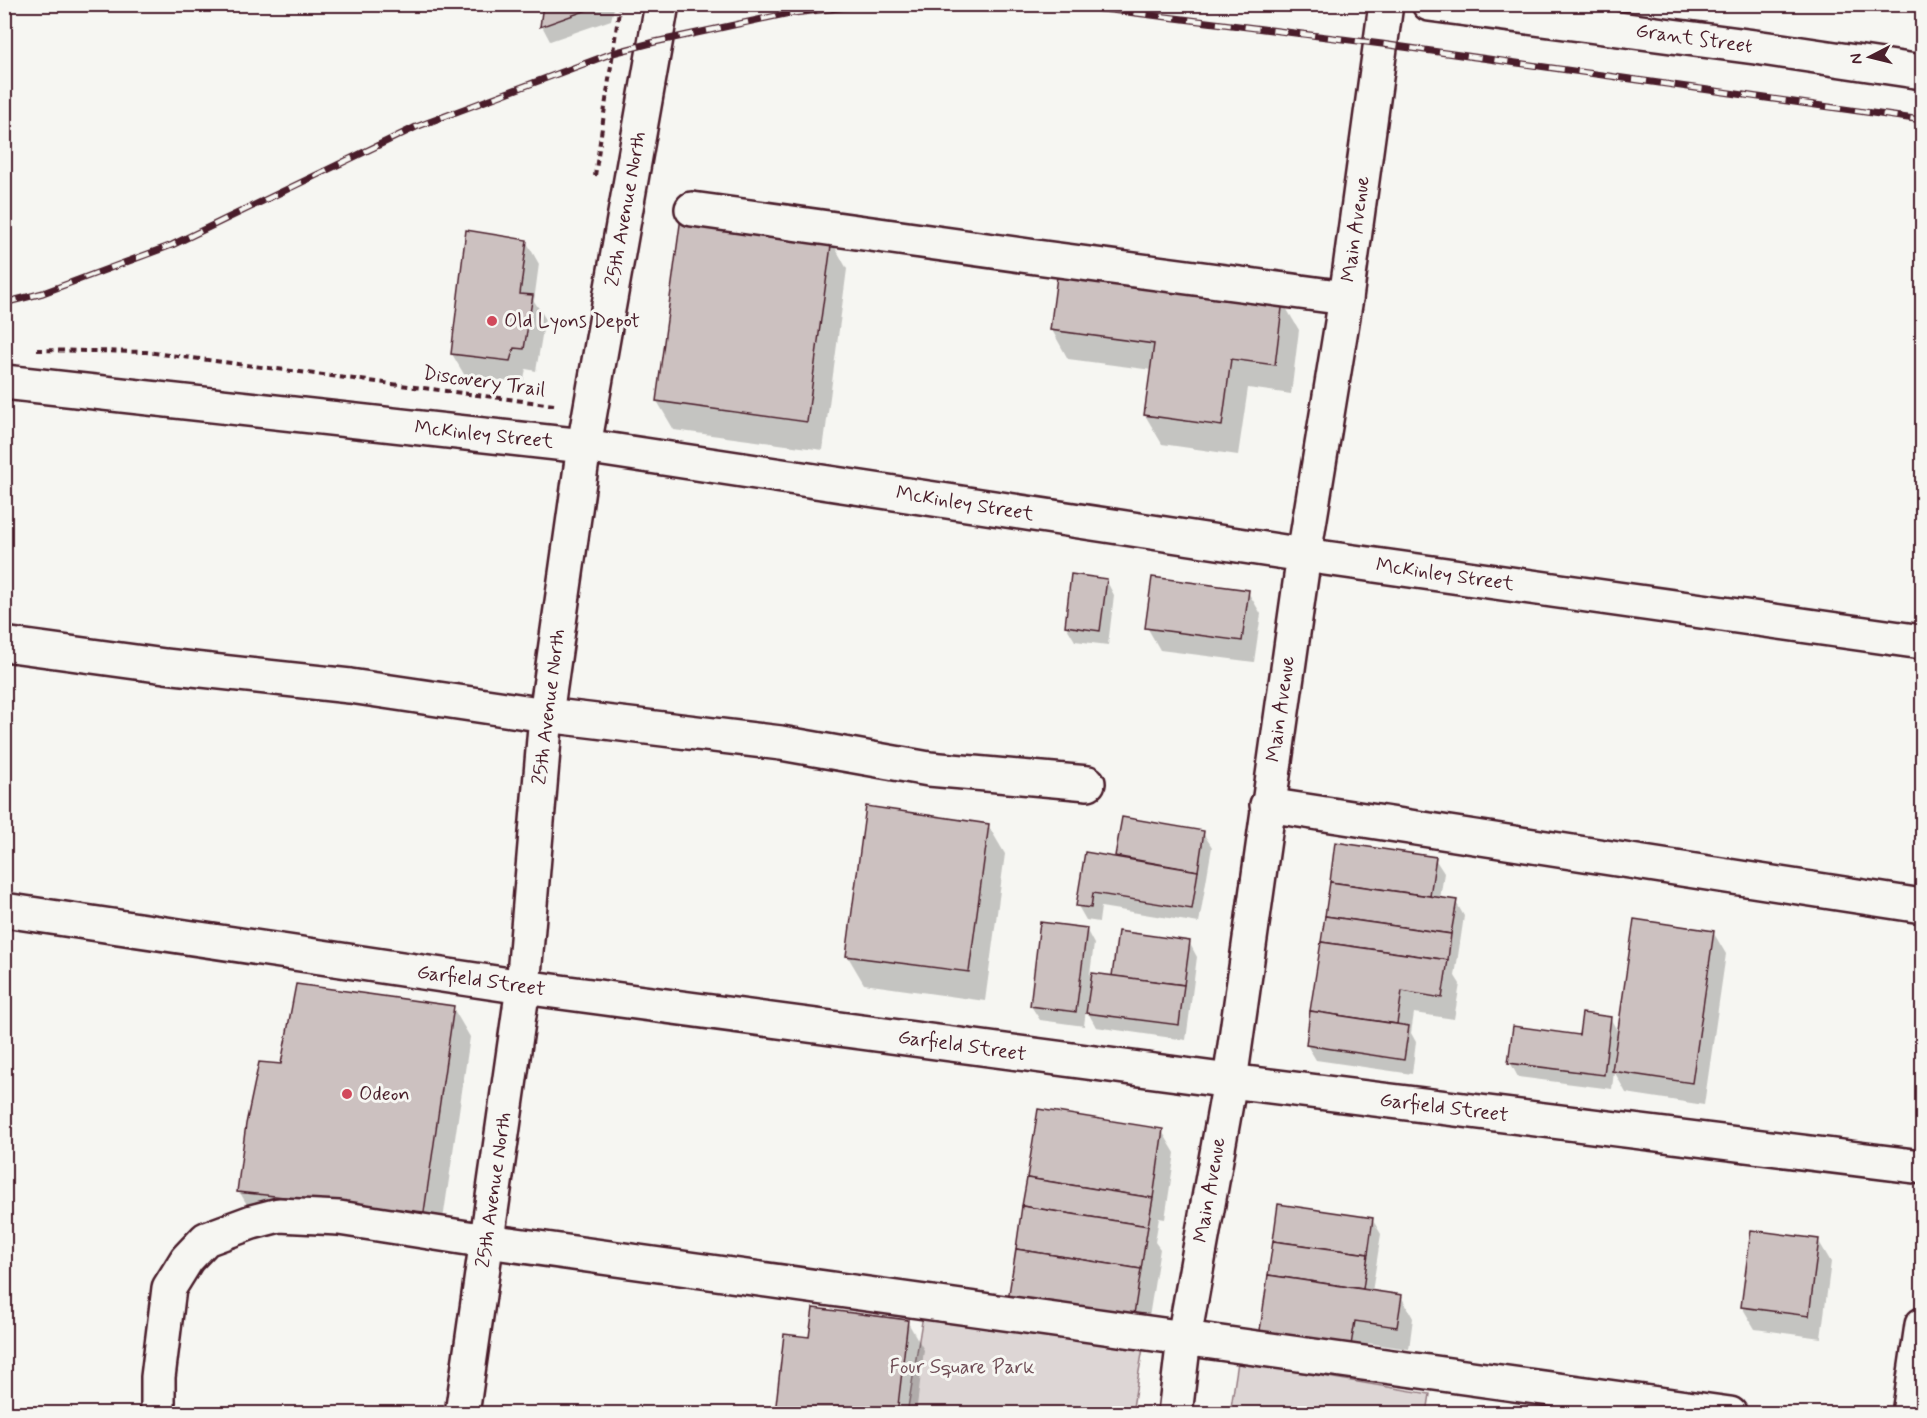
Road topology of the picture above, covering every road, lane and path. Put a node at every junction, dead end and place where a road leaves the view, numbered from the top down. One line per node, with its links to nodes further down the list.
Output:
1 (620, 4): 6 (path)
2 (662, 4): 12 (street, 25th Avenue North)
3 (1386, 4): 8 (street, Main Avenue)
4 (1429, 4): 5 (street, Grant Street)
5 (1923, 72)
6 (593, 186)
7 (692, 209): 8 (street)
8 (1346, 298): 13 (street, Main Avenue)
9 (28, 350): 11 (path, Discovery Trail)
10 (4, 382): 12 (street, McKinley Street)
11 (559, 399)
12 (584, 446): 13 (street, McKinley Street); 16 (street, 25th Avenue North)
13 (1304, 555): 14 (street, McKinley Street); 18 (street, Main Avenue)
14 (1923, 642)
15 (4, 644): 16 (street)
16 (546, 715): 17 (street); 21 (street, 25th Avenue North)
17 (1088, 783)
18 (1267, 805): 19 (street); 22 (street, Main Avenue)
19 (1923, 906)
20 (4, 910): 21 (street, Garfield Street)
21 (523, 987): 22 (street, Garfield Street); 24 (street, 25th Avenue North)
22 (1230, 1081): 23 (street, Garfield Street); 26 (street, Main Avenue)
23 (1923, 1167)
24 (487, 1241): 26 (street); 27 (street); 28 (street, 25th Avenue North)
25 (1923, 1324): 31 (street)
26 (1184, 1338): 29 (street, Main Avenue); 30 (street)
27 (158, 1413)
28 (462, 1413)
29 (1175, 1413)
30 (1730, 1413)
31 (1909, 1413)

